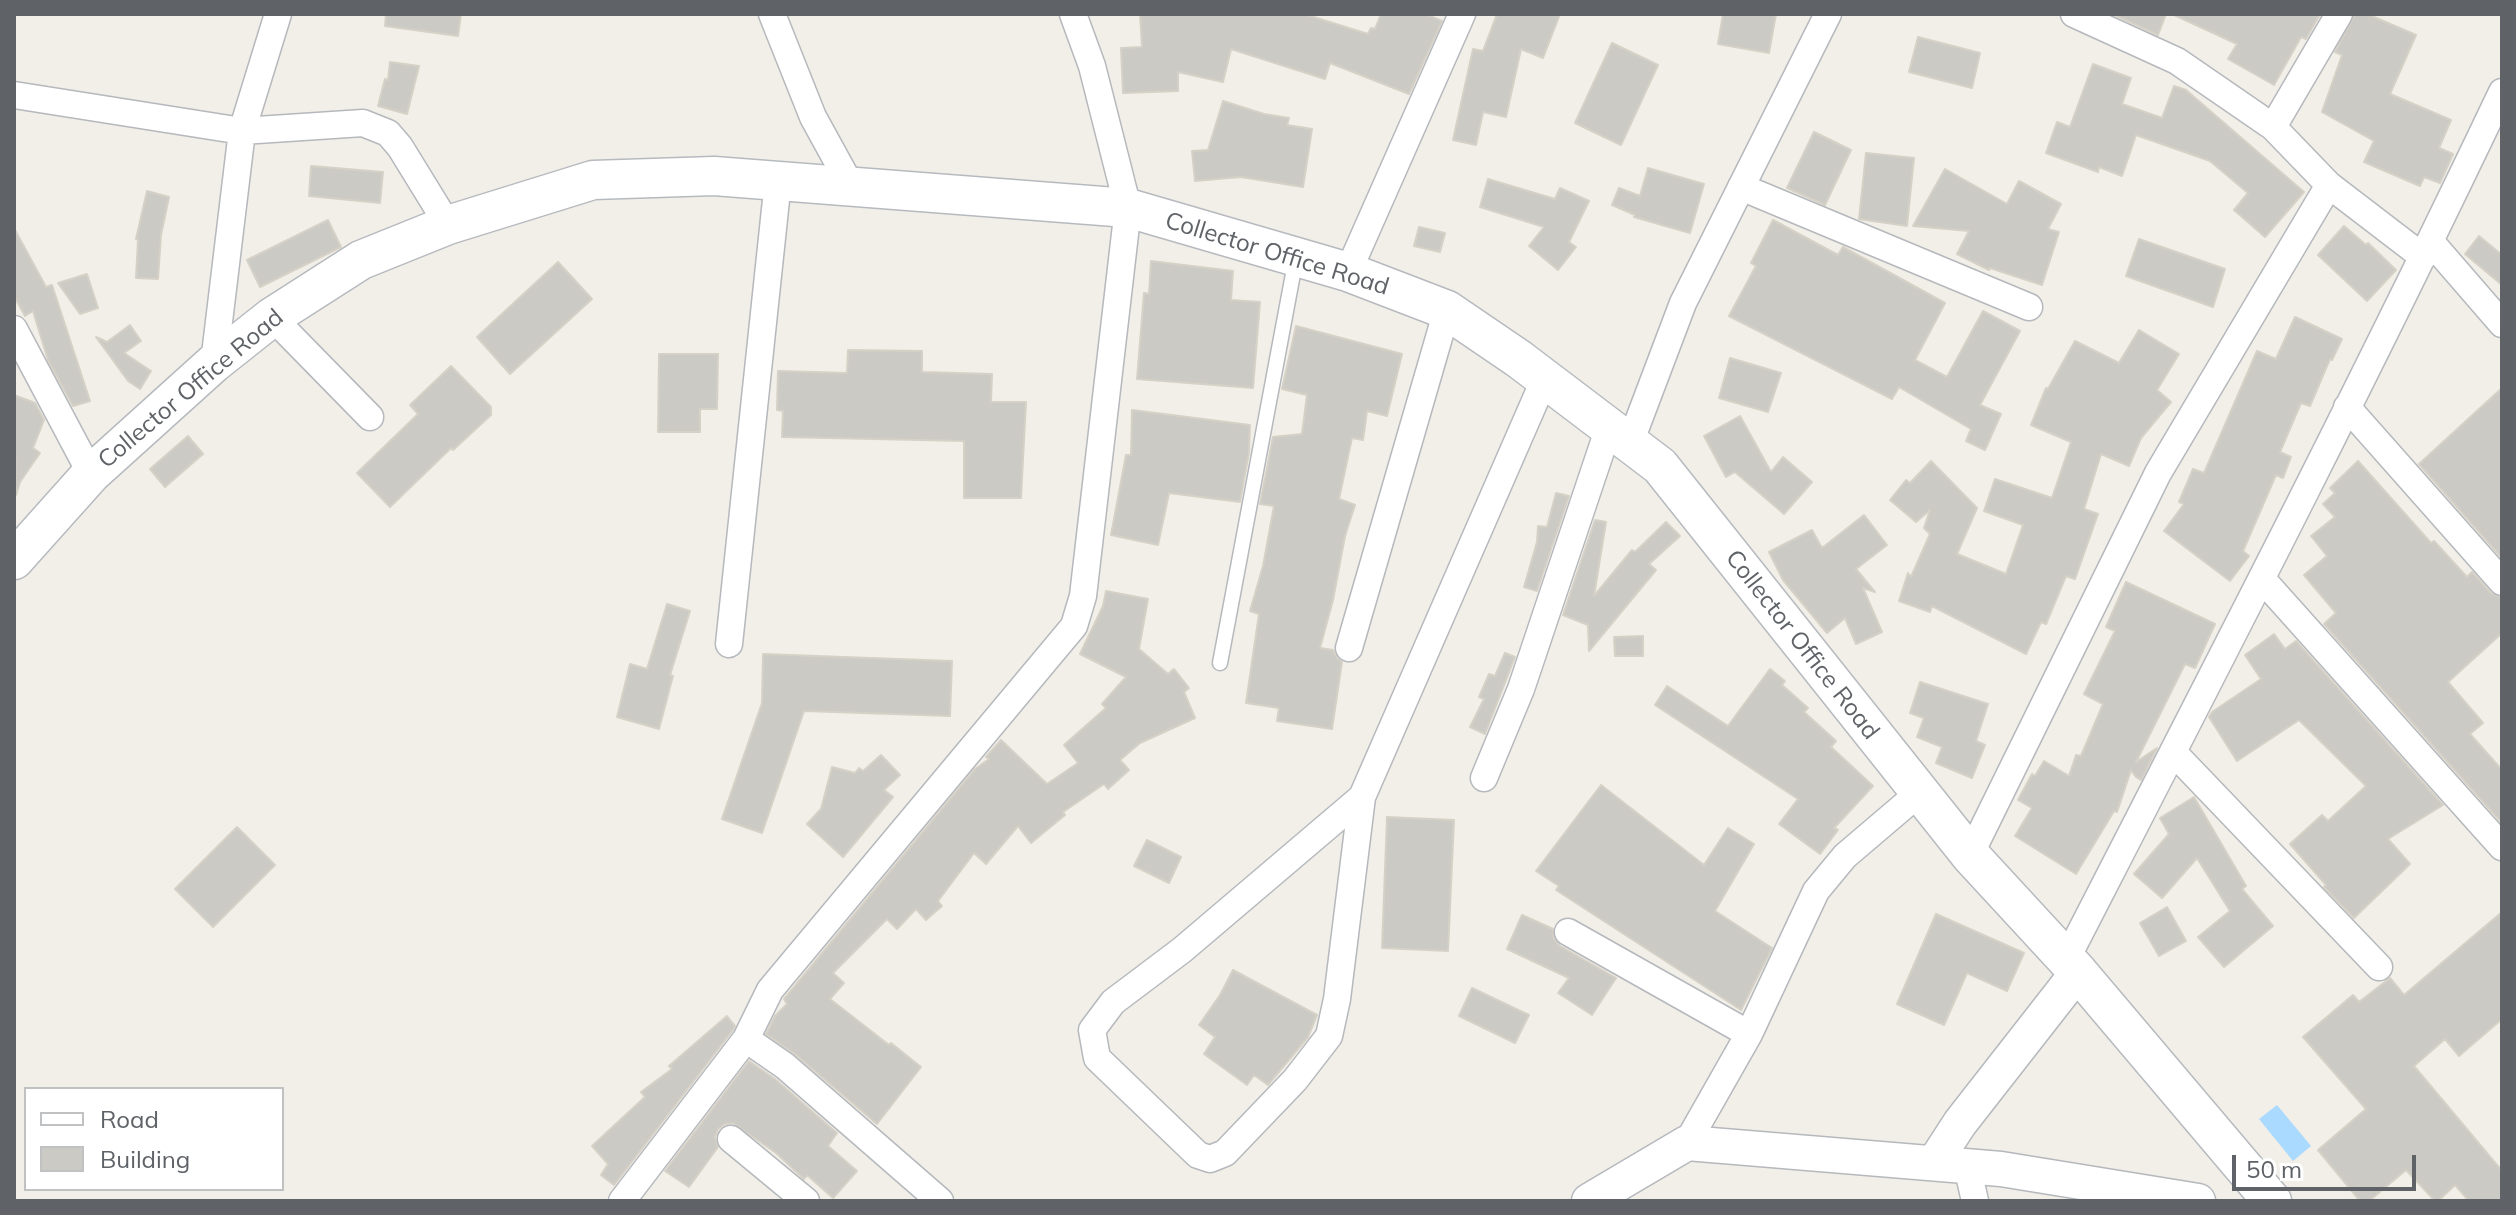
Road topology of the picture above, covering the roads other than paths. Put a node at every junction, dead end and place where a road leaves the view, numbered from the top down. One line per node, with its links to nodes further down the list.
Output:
1 (278, 14): 11 (street)
2 (772, 14): 15 (street)
3 (1073, 14): 16 (street)
4 (1462, 14): 20 (street)
5 (1828, 14): 14 (street)
6 (2074, 14): 10 (street)
7 (2339, 14): 10 (street)
8 (2502, 92): 18 (street)
9 (14, 95): 11 (street)
10 (2273, 127): 13 (street)
11 (242, 131): 17 (street); 26 (street)
12 (778, 181): 15 (main road, Collector Office Road); 17 (main road, Collector Office Road); 35 (street)
13 (2329, 185): 18 (street); 43 (street)
14 (1741, 187): 21 (street); 30 (street)
15 (852, 188): 16 (main road, Collector Office Road)
16 (1128, 208): 19 (main road, Collector Office Road); 48 (street)
17 (448, 225): 23 (main road, Collector Office Road)
18 (2427, 249): 24 (street); 28 (street)
19 (1296, 258): 20 (main road, Collector Office Road); 37 (lane)
20 (1348, 272): 22 (main road, Collector Office Road)
21 (2029, 307)
22 (1447, 310): 27 (main road, Collector Office Road); 36 (street)
23 (272, 317): 26 (main road, Collector Office Road); 29 (street)
24 (2502, 324)
25 (14, 329): 31 (street)
26 (214, 363): 31 (main road, Collector Office Road)
27 (1545, 378): 30 (main road, Collector Office Road); 41 (street)
28 (2347, 407): 33 (street); 34 (street)
29 (370, 417)
30 (1620, 435): 39 (street); 40 (main road, Collector Office Road)
31 (91, 474): 32 (main road, Collector Office Road)
32 (14, 560)
33 (2262, 579): 38 (street); 42 (street)
34 (2502, 582)
35 (729, 644)
36 (1349, 648)
37 (1220, 663)
38 (2173, 752): 45 (street); 46 (street)
39 (1484, 778)
40 (1919, 793): 43 (main road, Collector Office Road); 47 (street)
41 (1362, 797): 41 (street)
42 (2502, 847)
43 (1970, 855): 45 (main road, Collector Office Road)
44 (1568, 932): 47 (street)
45 (2072, 966): 51 (street); 58 (main road, Collector Office Road)
46 (2379, 967)
47 (1749, 1034): 50 (street)
48 (746, 1039): 52 (street); 54 (street)
49 (731, 1139): 53 (street)
50 (1687, 1143): 51 (street); 55 (street)
51 (1950, 1165): 56 (street); 57 (street)
52 (622, 1201)
53 (806, 1201)
54 (940, 1201)
55 (1589, 1201)
56 (1975, 1201)
57 (2198, 1201)
58 (2272, 1201)

